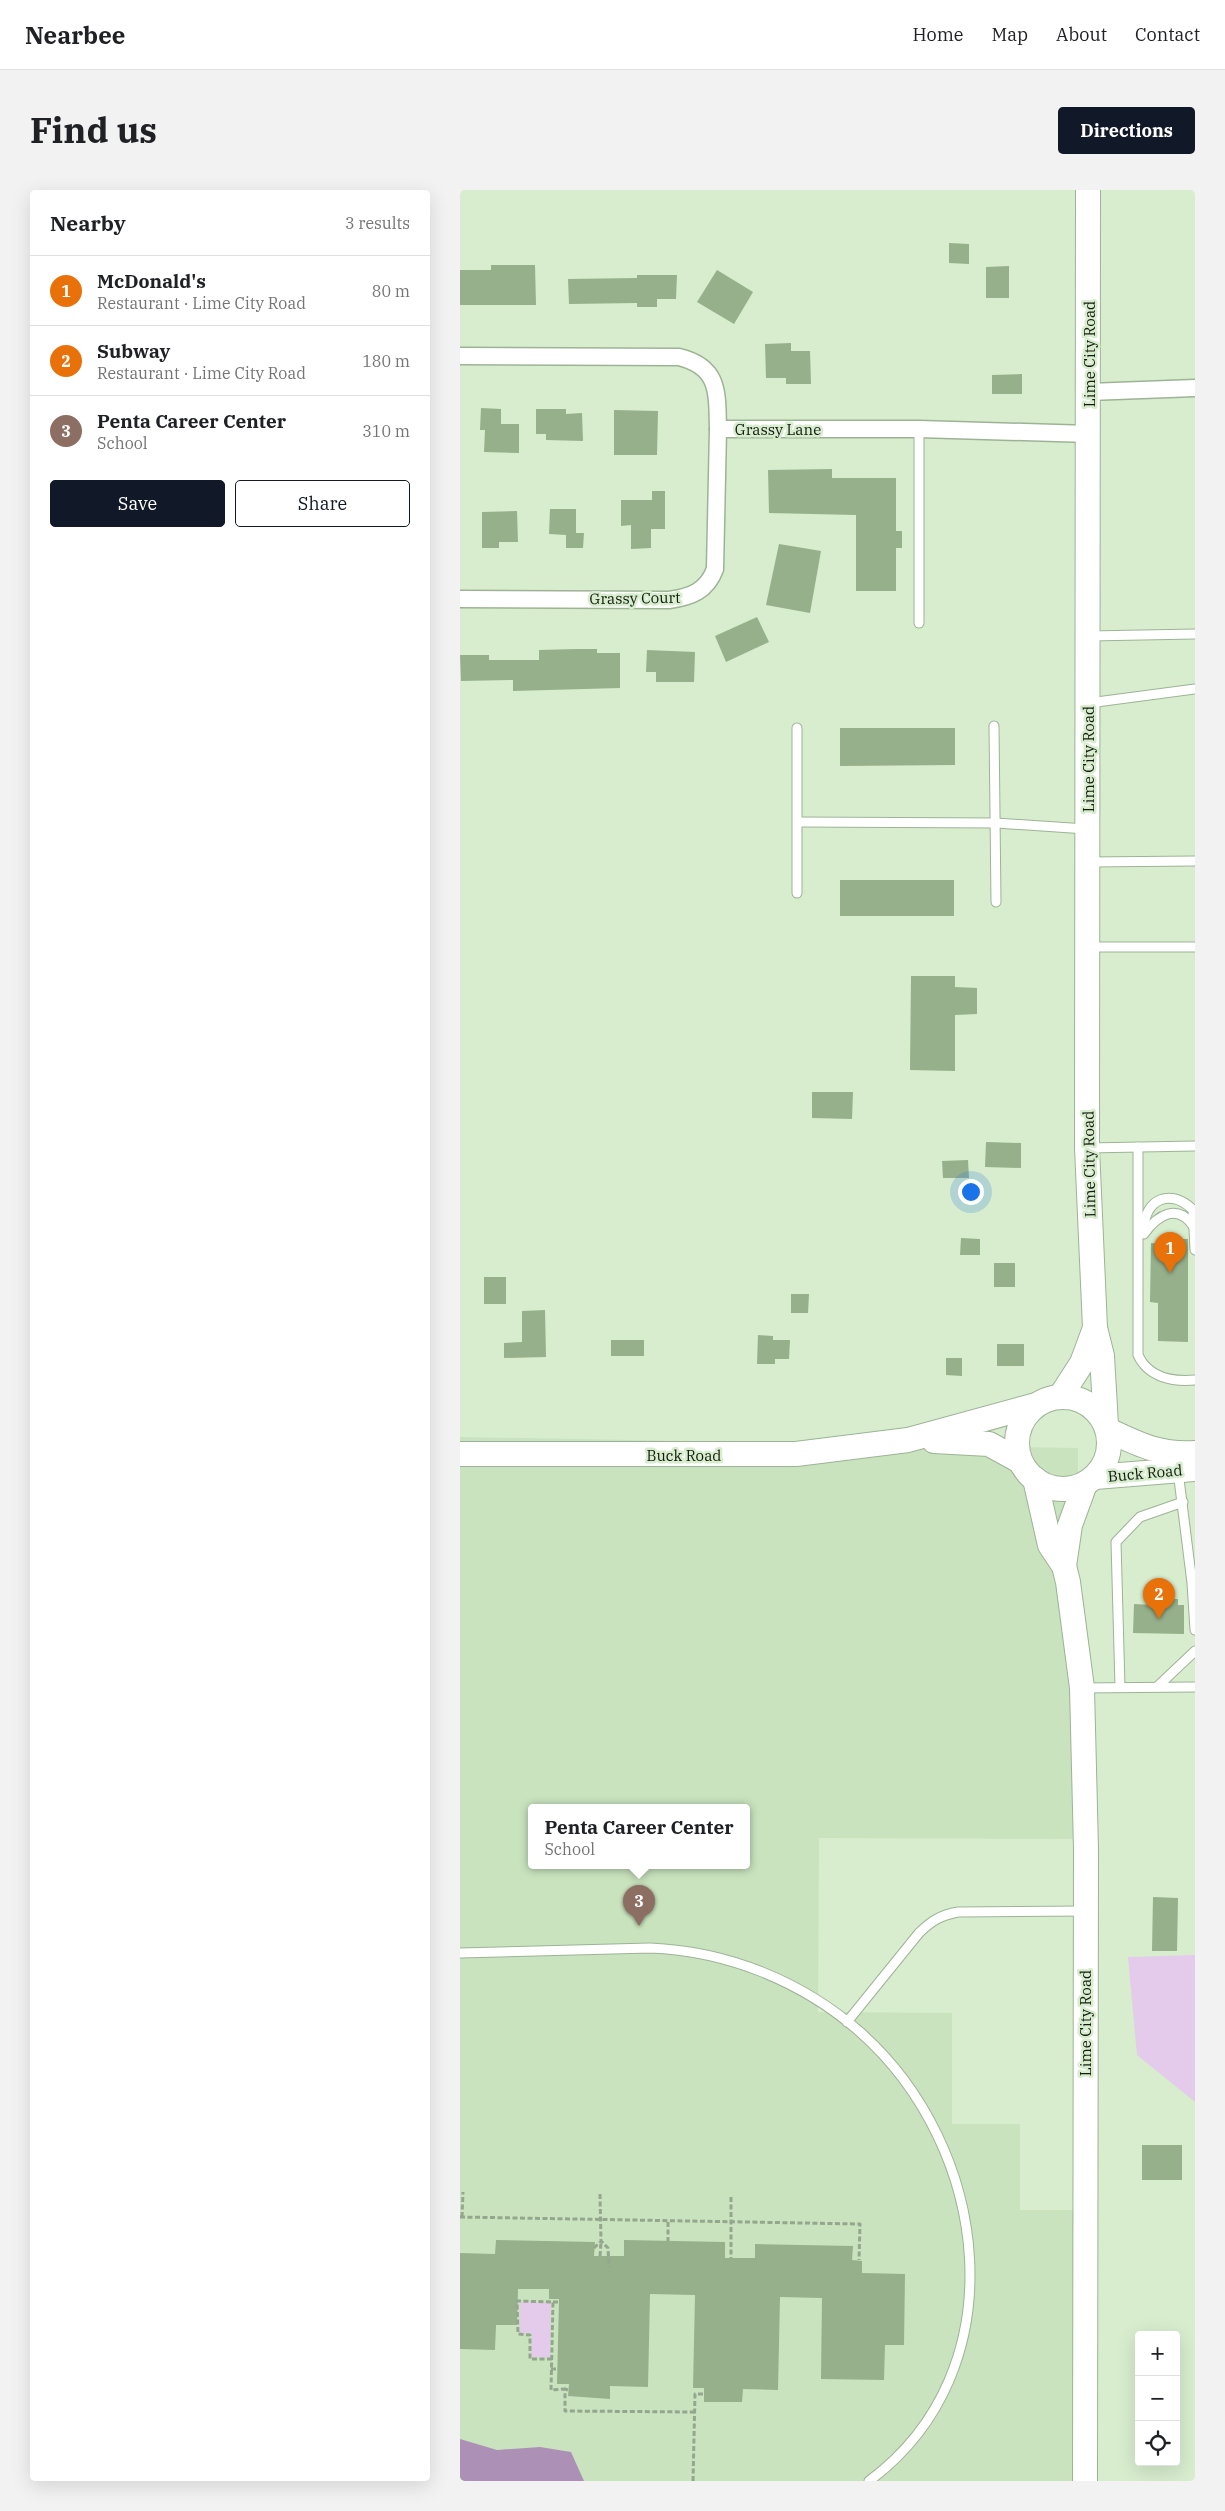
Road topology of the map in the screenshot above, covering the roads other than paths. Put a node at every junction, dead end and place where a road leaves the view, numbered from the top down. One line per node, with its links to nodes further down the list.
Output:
1 (1088, 190): 4 (street, Lime City Road)
2 (460, 356): 5 (street, Grassy Lane)
3 (1195, 388): 4 (street)
4 (1089, 392): 7 (street, Lime City Road)
5 (718, 429): 6 (street, Grassy Lane); 8 (street, Grassy Court)
6 (920, 429): 7 (street, Grassy Lane); 9 (lane)
7 (1088, 434): 11 (street, Lime City Road)
8 (460, 598)
9 (919, 623)
10 (1195, 634): 11 (lane)
11 (1088, 636): 13 (street, Lime City Road)
12 (1195, 689): 13 (lane)
13 (1088, 703): 18 (street, Lime City Road)
14 (994, 726): 17 (lane)
15 (796, 728): 16 (lane)
16 (798, 822): 17 (lane); 21 (lane)
17 (996, 823): 18 (lane); 22 (lane)
18 (1088, 829): 20 (street, Lime City Road)
19 (1195, 861): 20 (lane)
20 (1088, 862): 24 (street, Lime City Road)
21 (797, 893)
22 (996, 902)
23 (1195, 947): 24 (lane)
24 (1088, 948): 27 (street, Lime City Road)
25 (1195, 1146): 26 (lane)
26 (1138, 1147): 27 (lane); 32 (lane)
27 (1087, 1148): 31 (street, Lime City Road)
28 (1194, 1227): 29 (lane); 29 (lane); 30 (lane)
29 (1144, 1234): 32 (lane)
30 (1195, 1250)
31 (1094, 1328): 34 (street, Lime City Road); 36 (street, Lime City Road)
32 (1138, 1342): 33 (lane)
33 (1195, 1380)
34 (1060, 1397): 35 (street); 36 (street)
35 (1036, 1406): 37 (street, Buck Road); 40 (street)
36 (1107, 1427): 38 (street, Buck Road); 42 (street)
37 (908, 1440): 39 (street, Buck Road); 40 (street, Buck Road)
38 (1195, 1453)
39 (460, 1454)
40 (1027, 1470): 42 (street); 44 (street, Lime City Road)
41 (1187, 1470): 42 (street, Buck Road); 43 (lane)
42 (1090, 1481): 44 (street, Lime City Road)
43 (1182, 1502): 45 (lane); 49 (lane)
44 (1064, 1566): 51 (street, Lime City Road)
45 (1194, 1583): 46 (lane)
46 (1195, 1630)
47 (1195, 1651): 48 (lane)
48 (1158, 1686): 49 (lane); 50 (lane)
49 (1120, 1687): 51 (lane)
50 (1195, 1687)
51 (1082, 1688): 52 (street, Lime City Road)
52 (1086, 1911): 54 (lane); 56 (street, Lime City Road)
53 (460, 1953): 54 (lane)
54 (847, 2022): 55 (lane)
55 (869, 2481)
56 (1085, 2481)

